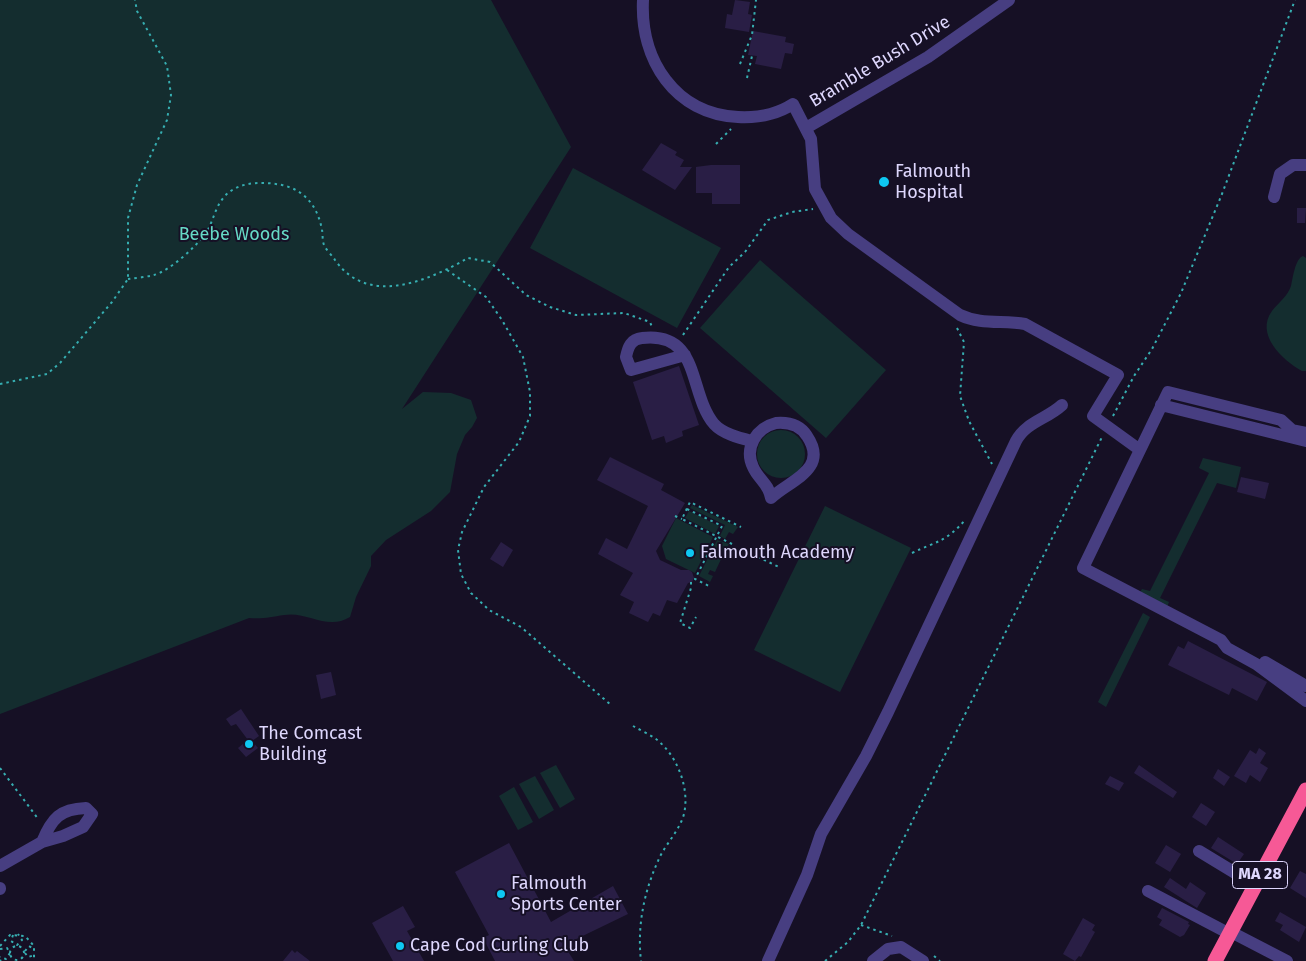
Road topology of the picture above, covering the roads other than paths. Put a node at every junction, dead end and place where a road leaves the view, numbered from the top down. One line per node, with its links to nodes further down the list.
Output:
1 (643, 0): 3 (street, Bramble Bush Drive)
2 (1009, 0): 3 (street, Bramble Bush Drive)
3 (806, 128): 13 (street)
4 (1306, 165): 5 (street)
5 (1274, 197)
6 (685, 355): 6 (street); 12 (street)
7 (1165, 398): 9 (street); 10 (street); 10 (street); 13 (street)
8 (1062, 404): 24 (street)
9 (1212, 418): 10 (street); 10 (street)
10 (1291, 434): 11 (street)
11 (1305, 437)
12 (752, 441): 12 (street)
13 (1140, 450): 14 (street)
14 (1221, 640): 15 (street); 16 (street)
15 (1306, 686)
16 (1306, 701)
17 (1306, 790): 21 (highway, MA 28)
18 (45, 836): 20 (street)
19 (1199, 851): 21 (street)
20 (2, 867)
21 (1255, 884): 23 (highway, MA 28)
22 (1148, 892): 23 (street)
23 (1230, 933): 27 (highway, MA 28); 28 (street)
24 (768, 961)
25 (873, 961): 26 (street)
26 (923, 961)
27 (1215, 961)
28 (1287, 961)

